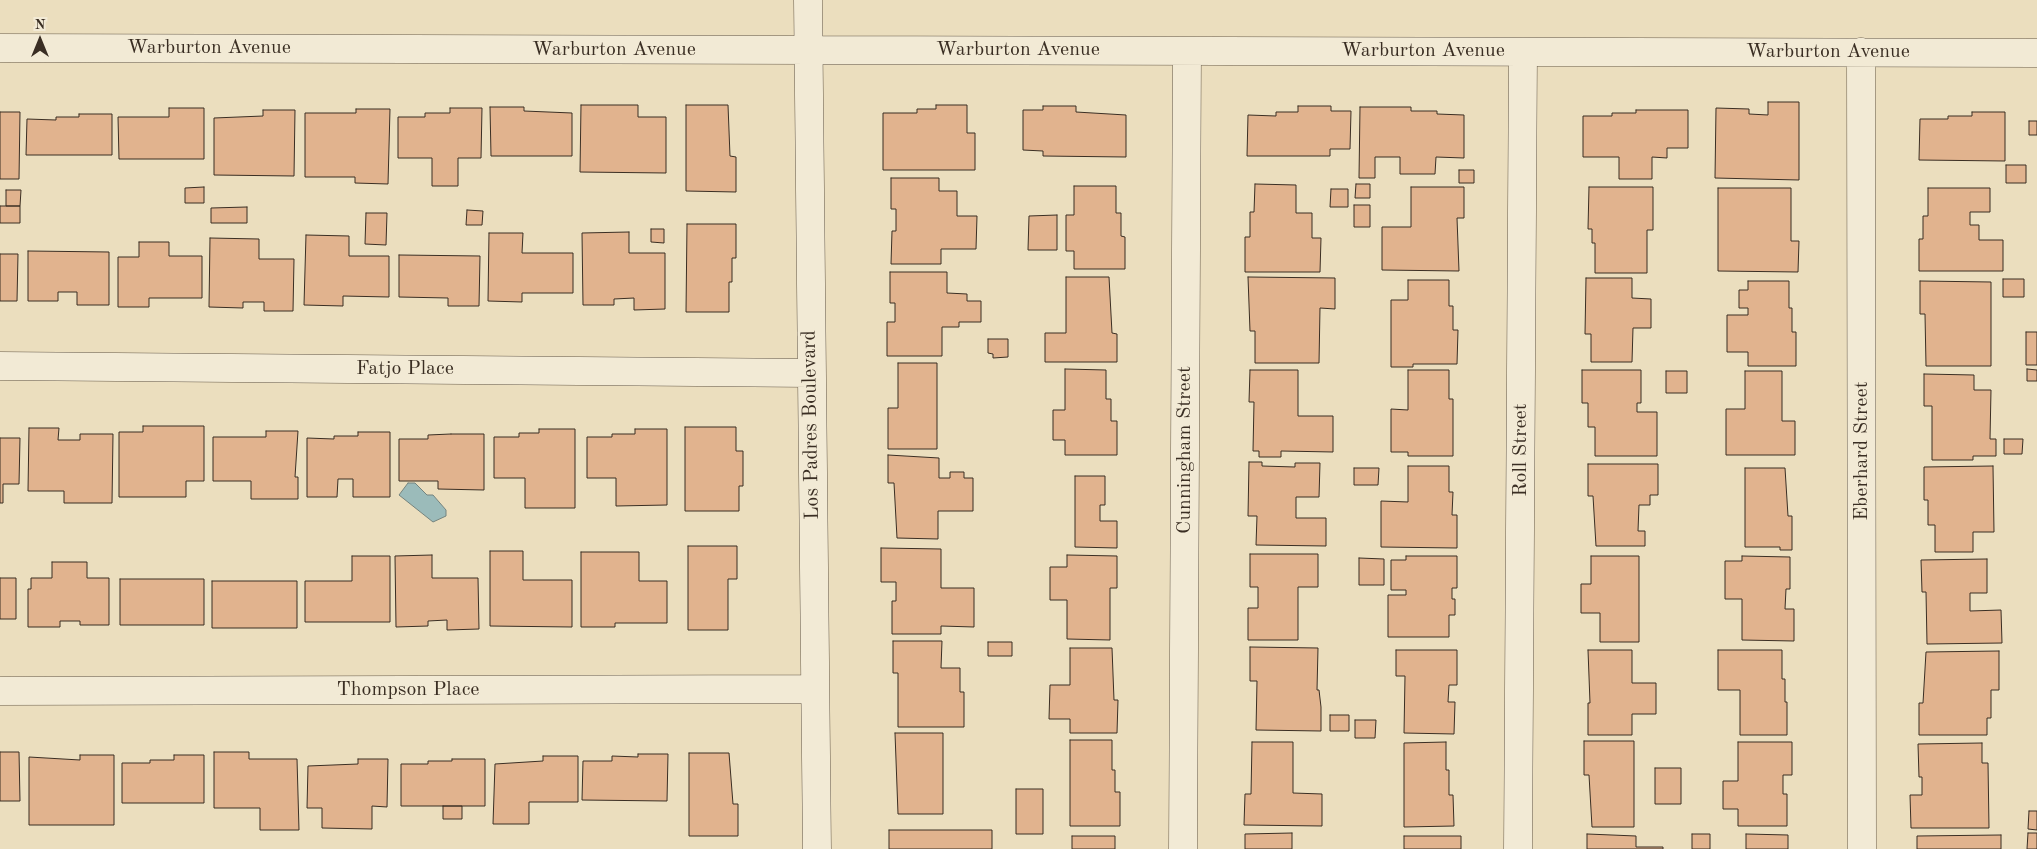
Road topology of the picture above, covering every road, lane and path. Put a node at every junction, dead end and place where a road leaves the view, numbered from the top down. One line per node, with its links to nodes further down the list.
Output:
1 (808, 0): 3 (street, Los Padres Boulevard)
2 (0, 48): 3 (street, Warburton Avenue)
3 (808, 50): 4 (street, Warburton Avenue); 9 (street, Los Padres Boulevard)
4 (1187, 51): 5 (street, Warburton Avenue); 13 (street, Cunningham Street)
5 (1524, 52): 6 (street, Warburton Avenue); 14 (street, Roll Street)
6 (1861, 52): 7 (street, Warburton Avenue); 15 (street, Eberhard Street)
7 (2037, 53)
8 (0, 366): 9 (street, Fatjo Place)
9 (810, 372): 10 (street, Los Padres Boulevard)
10 (815, 689): 11 (street, Thompson Place); 12 (street, Los Padres Boulevard)
11 (0, 690)
12 (817, 849)
13 (1183, 849)
14 (1518, 849)
15 (1862, 849)

